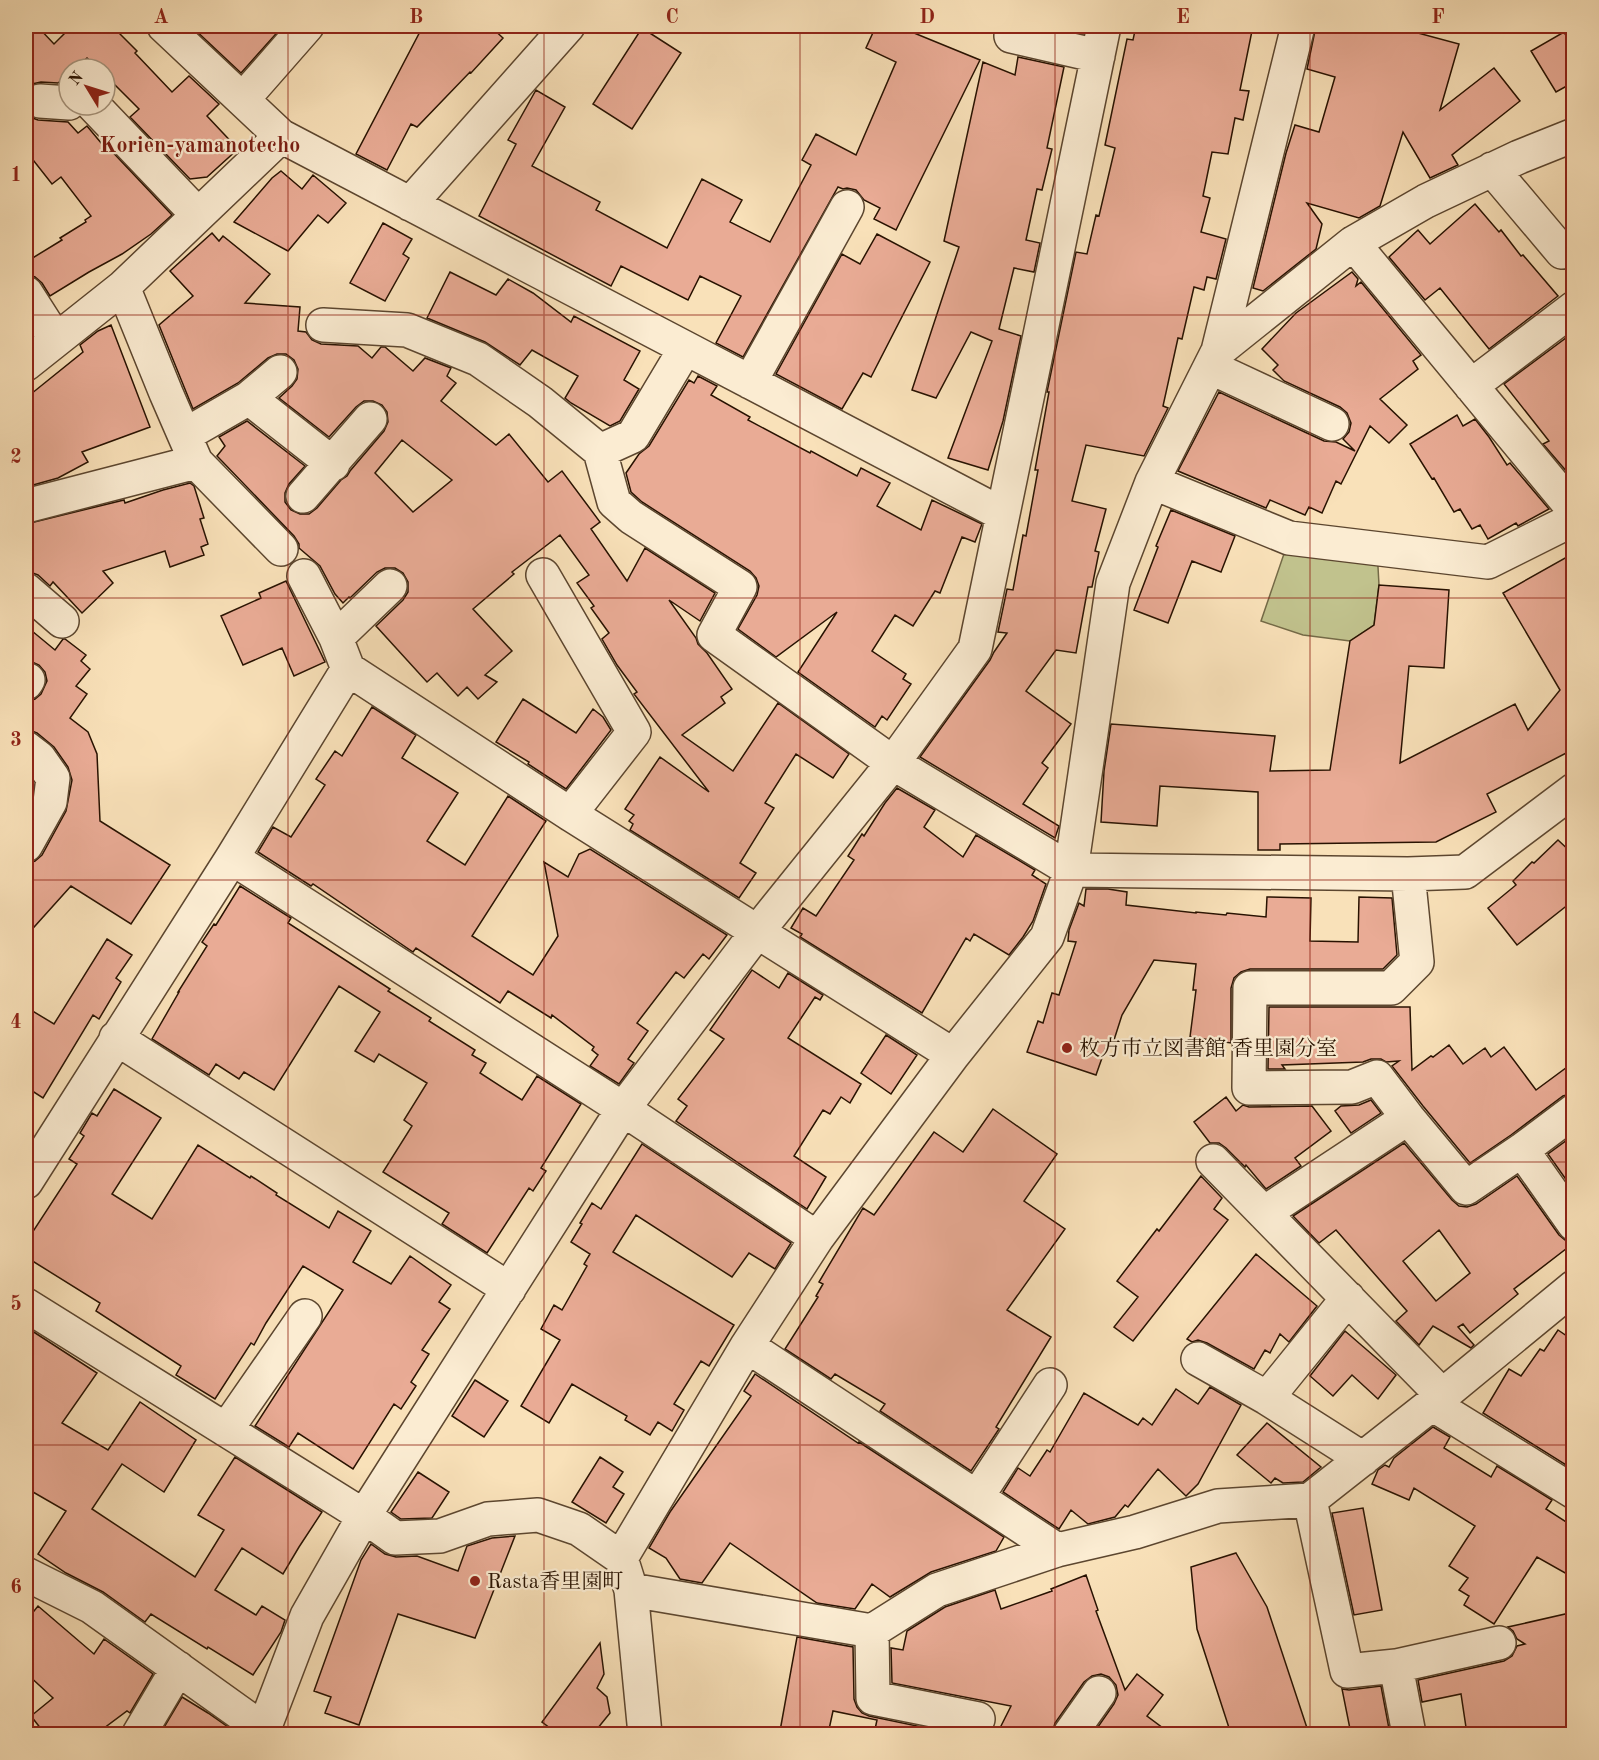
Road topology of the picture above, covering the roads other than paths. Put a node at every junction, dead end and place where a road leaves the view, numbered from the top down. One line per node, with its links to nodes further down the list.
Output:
1 (164, 26): 7 (street)
2 (307, 26): 7 (street)
3 (568, 26): 12 (street)
4 (1298, 26): 23 (street)
5 (1011, 36): 6 (street)
6 (1101, 41): 37 (street)
7 (243, 99): 10 (street)
8 (104, 117): 14 (street)
9 (1574, 135): 11 (street)
10 (281, 136): 12 (street); 14 (street)
11 (1492, 170): 15 (street); 16 (street)
12 (410, 204): 22 (street)
13 (847, 207): 26 (street)
14 (198, 215): 17 (street)
15 (1353, 243): 23 (street); 27 (street)
16 (1562, 252)
17 (123, 287): 21 (street); 31 (street)
18 (26, 293): 21 (street)
19 (1574, 308): 27 (street)
20 (322, 325): 32 (street)
21 (56, 340): 24 (street)
22 (685, 349): 26 (street); 32 (street)
23 (1214, 359): 30 (street); 34 (street)
24 (26, 364)
25 (280, 372): 28 (street)
26 (750, 382): 37 (street)
27 (1471, 386): 38 (street)
28 (249, 398): 31 (street); 33 (street)
29 (370, 419): 33 (street)
30 (1332, 424)
31 (191, 448): 36 (street); 39 (street)
32 (600, 451): 48 (street)
33 (333, 464): 35 (street)
34 (1152, 482): 38 (street); 53 (street)
35 (303, 496)
36 (26, 506)
37 (1002, 514): 48 (street)
38 (1571, 522)
39 (281, 549)
40 (543, 575): 50 (street)
41 (304, 576): 45 (street)
42 (390, 586): 45 (street)
43 (26, 590): 44 (street)
44 (62, 621)
45 (336, 638): 46 (street)
46 (348, 669): 50 (street); 52 (street)
47 (26, 748): 51 (street)
48 (893, 763): 53 (street); 55 (street)
49 (1574, 790): 54 (street)
50 (570, 814): 55 (street)
51 (26, 845)
52 (232, 858): 56 (street); 58 (street)
53 (1071, 870): 54 (street); 57 (street)
54 (1408, 874): 60 (street)
55 (757, 932): 57 (street); 58 (street)
56 (116, 1038): 63 (street); 68 (street)
57 (952, 1055): 66 (street)
58 (623, 1109): 66 (street); 68 (street)
59 (1574, 1111): 61 (street)
60 (1408, 1118): 61 (street); 64 (street)
61 (1522, 1150): 65 (street)
62 (1213, 1161): 64 (street)
63 (27, 1178)
64 (1264, 1213): 69 (street)
65 (1574, 1224)
66 (818, 1238): 72 (street)
67 (1574, 1287): 76 (street)
68 (509, 1289): 82 (street)
69 (1348, 1298): 75 (street); 76 (street)
70 (26, 1305): 77 (street)
71 (304, 1316): 77 (street)
72 (747, 1346): 80 (street); 84 (street)
73 (1198, 1359): 75 (street)
74 (1050, 1385): 80 (street)
75 (1267, 1398): 78 (street)
76 (1437, 1400): 78 (street); 79 (street)
77 (226, 1431): 82 (street)
78 (1363, 1459): 81 (street)
79 (1574, 1492)
80 (977, 1497): 83 (street)
81 (1310, 1500): 83 (street); 89 (street)
82 (364, 1516): 84 (street); 92 (street)
83 (1057, 1550): 87 (street)
84 (621, 1558): 86 (street)
85 (26, 1575): 90 (street)
86 (631, 1590): 87 (street); 94 (street)
87 (872, 1631): 95 (street)
88 (1499, 1643): 89 (street)
89 (1396, 1666): 97 (street)
90 (178, 1668): 92 (street); 93 (street)
91 (1099, 1693): 96 (street)
92 (263, 1732)
93 (139, 1734)
94 (645, 1734)
95 (971, 1734)
96 (1070, 1734)
97 (1409, 1734)

